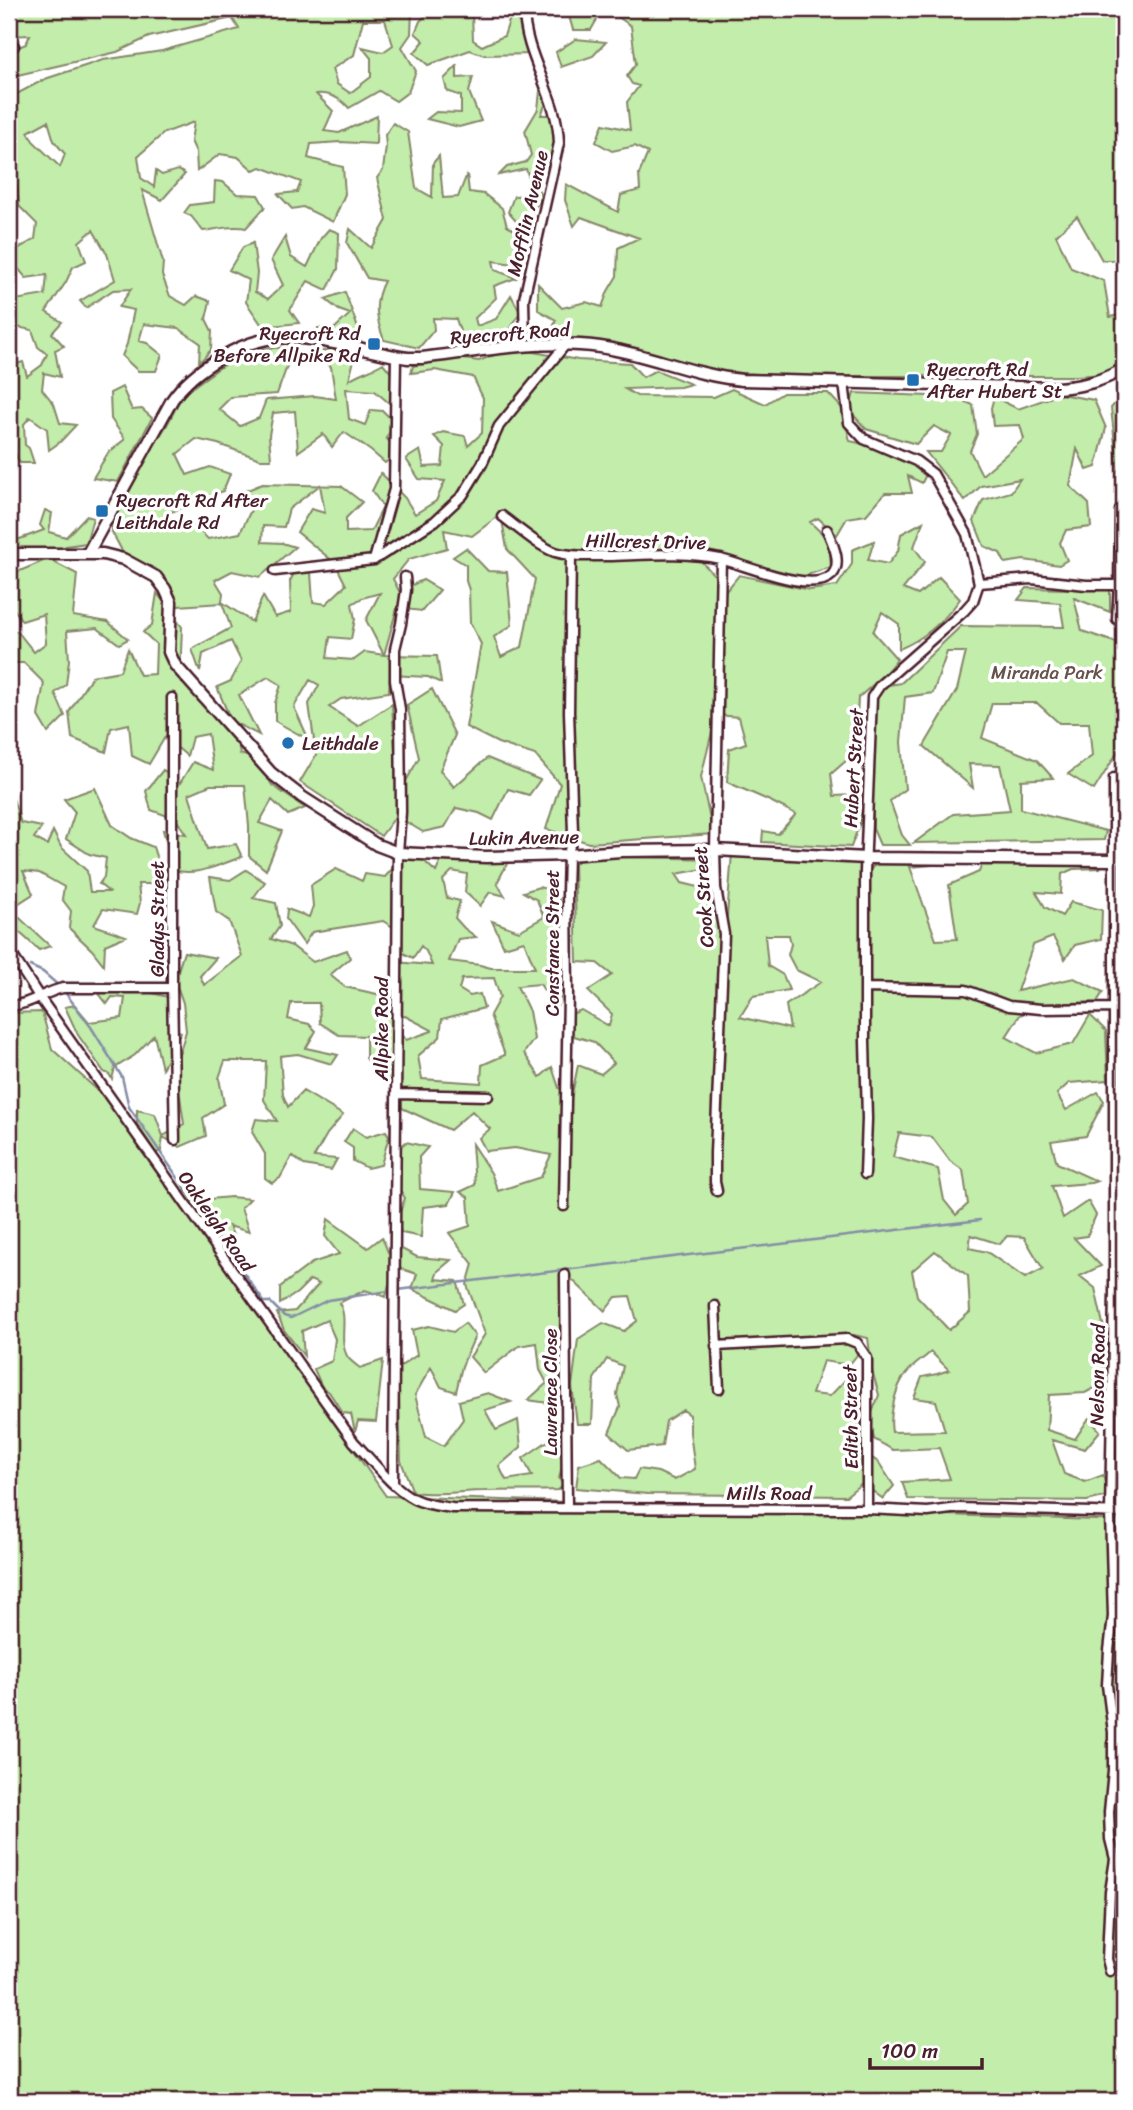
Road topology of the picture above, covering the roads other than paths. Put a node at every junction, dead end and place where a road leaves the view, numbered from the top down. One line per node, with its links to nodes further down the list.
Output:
1 (524, 9): 3 (street, Mofflin Avenue)
2 (566, 344): 3 (street, Ryecroft Road); 6 (street, Ryecroft Road); 14 (street)
3 (525, 346): 4 (street, Ryecroft Road)
4 (396, 356): 10 (street, Ryecroft Road); 14 (street)
5 (1124, 369): 6 (street, Ryecroft Road)
6 (844, 383): 17 (street)
7 (1119, 510): 18 (street)
8 (502, 516): 12 (street, Hillcrest Drive)
9 (827, 530): 13 (street, Hillcrest Drive)
10 (88, 553): 11 (street, Lukin Avenue); 23 (street, Lukin Avenue)
11 (9, 554)
12 (571, 555): 13 (street, Hillcrest Drive); 24 (street, Constance Street)
13 (721, 559): 22 (street, Cook Street)
14 (374, 560): 15 (street)
15 (275, 571)
16 (405, 577): 23 (street, Allpike Road)
17 (979, 583): 18 (street); 25 (street, Hubert Street)
18 (1119, 585): 19 (street)
19 (1116, 619)
20 (172, 698): 28 (street, Gladys Street)
21 (1114, 778): 26 (street, Nelson Road)
22 (715, 850): 24 (street, Lukin Avenue); 25 (street, Lukin Avenue); 39 (street, Cook Street)
23 (398, 853): 24 (street, Lukin Avenue); 35 (street, Allpike Road)
24 (568, 855): 40 (street, Constance Street)
25 (866, 858): 26 (street, Lukin Avenue); 29 (street, Hubert Street)
26 (1114, 860): 32 (street, Nelson Road)
27 (9, 950): 30 (street, Oakleigh Road)
28 (172, 988): 30 (street); 37 (street, Gladys Street)
29 (866, 988): 32 (street); 38 (street, Hubert Street)
30 (40, 998): 31 (street); 47 (street, Oakleigh Road)
31 (9, 1006)
32 (1115, 1008): 33 (street, Nelson Road)
33 (1114, 1064): 34 (street); 42 (street, Nelson Road)
34 (1124, 1064)
35 (396, 1094): 36 (street); 47 (street, Allpike Road)
36 (488, 1096)
37 (175, 1140)
38 (864, 1174)
39 (717, 1191)
40 (564, 1206)
41 (565, 1276): 49 (street, Lawrence Close)
42 (1114, 1292): 43 (street); 51 (street, Nelson Road)
43 (1124, 1292)
44 (715, 1306): 45 (street)
45 (716, 1346): 46 (street); 50 (street, Edith Street)
46 (719, 1389)
47 (393, 1483): 48 (street, Oakleigh Road)
48 (414, 1499): 49 (street, Mills Road)
49 (567, 1508): 50 (street, Mills Road)
50 (867, 1510): 51 (street, Mills Road)
51 (1110, 1513): 52 (street, Mills Road); 53 (street, Nelson Road)
52 (1124, 1513)
53 (1110, 1971)

